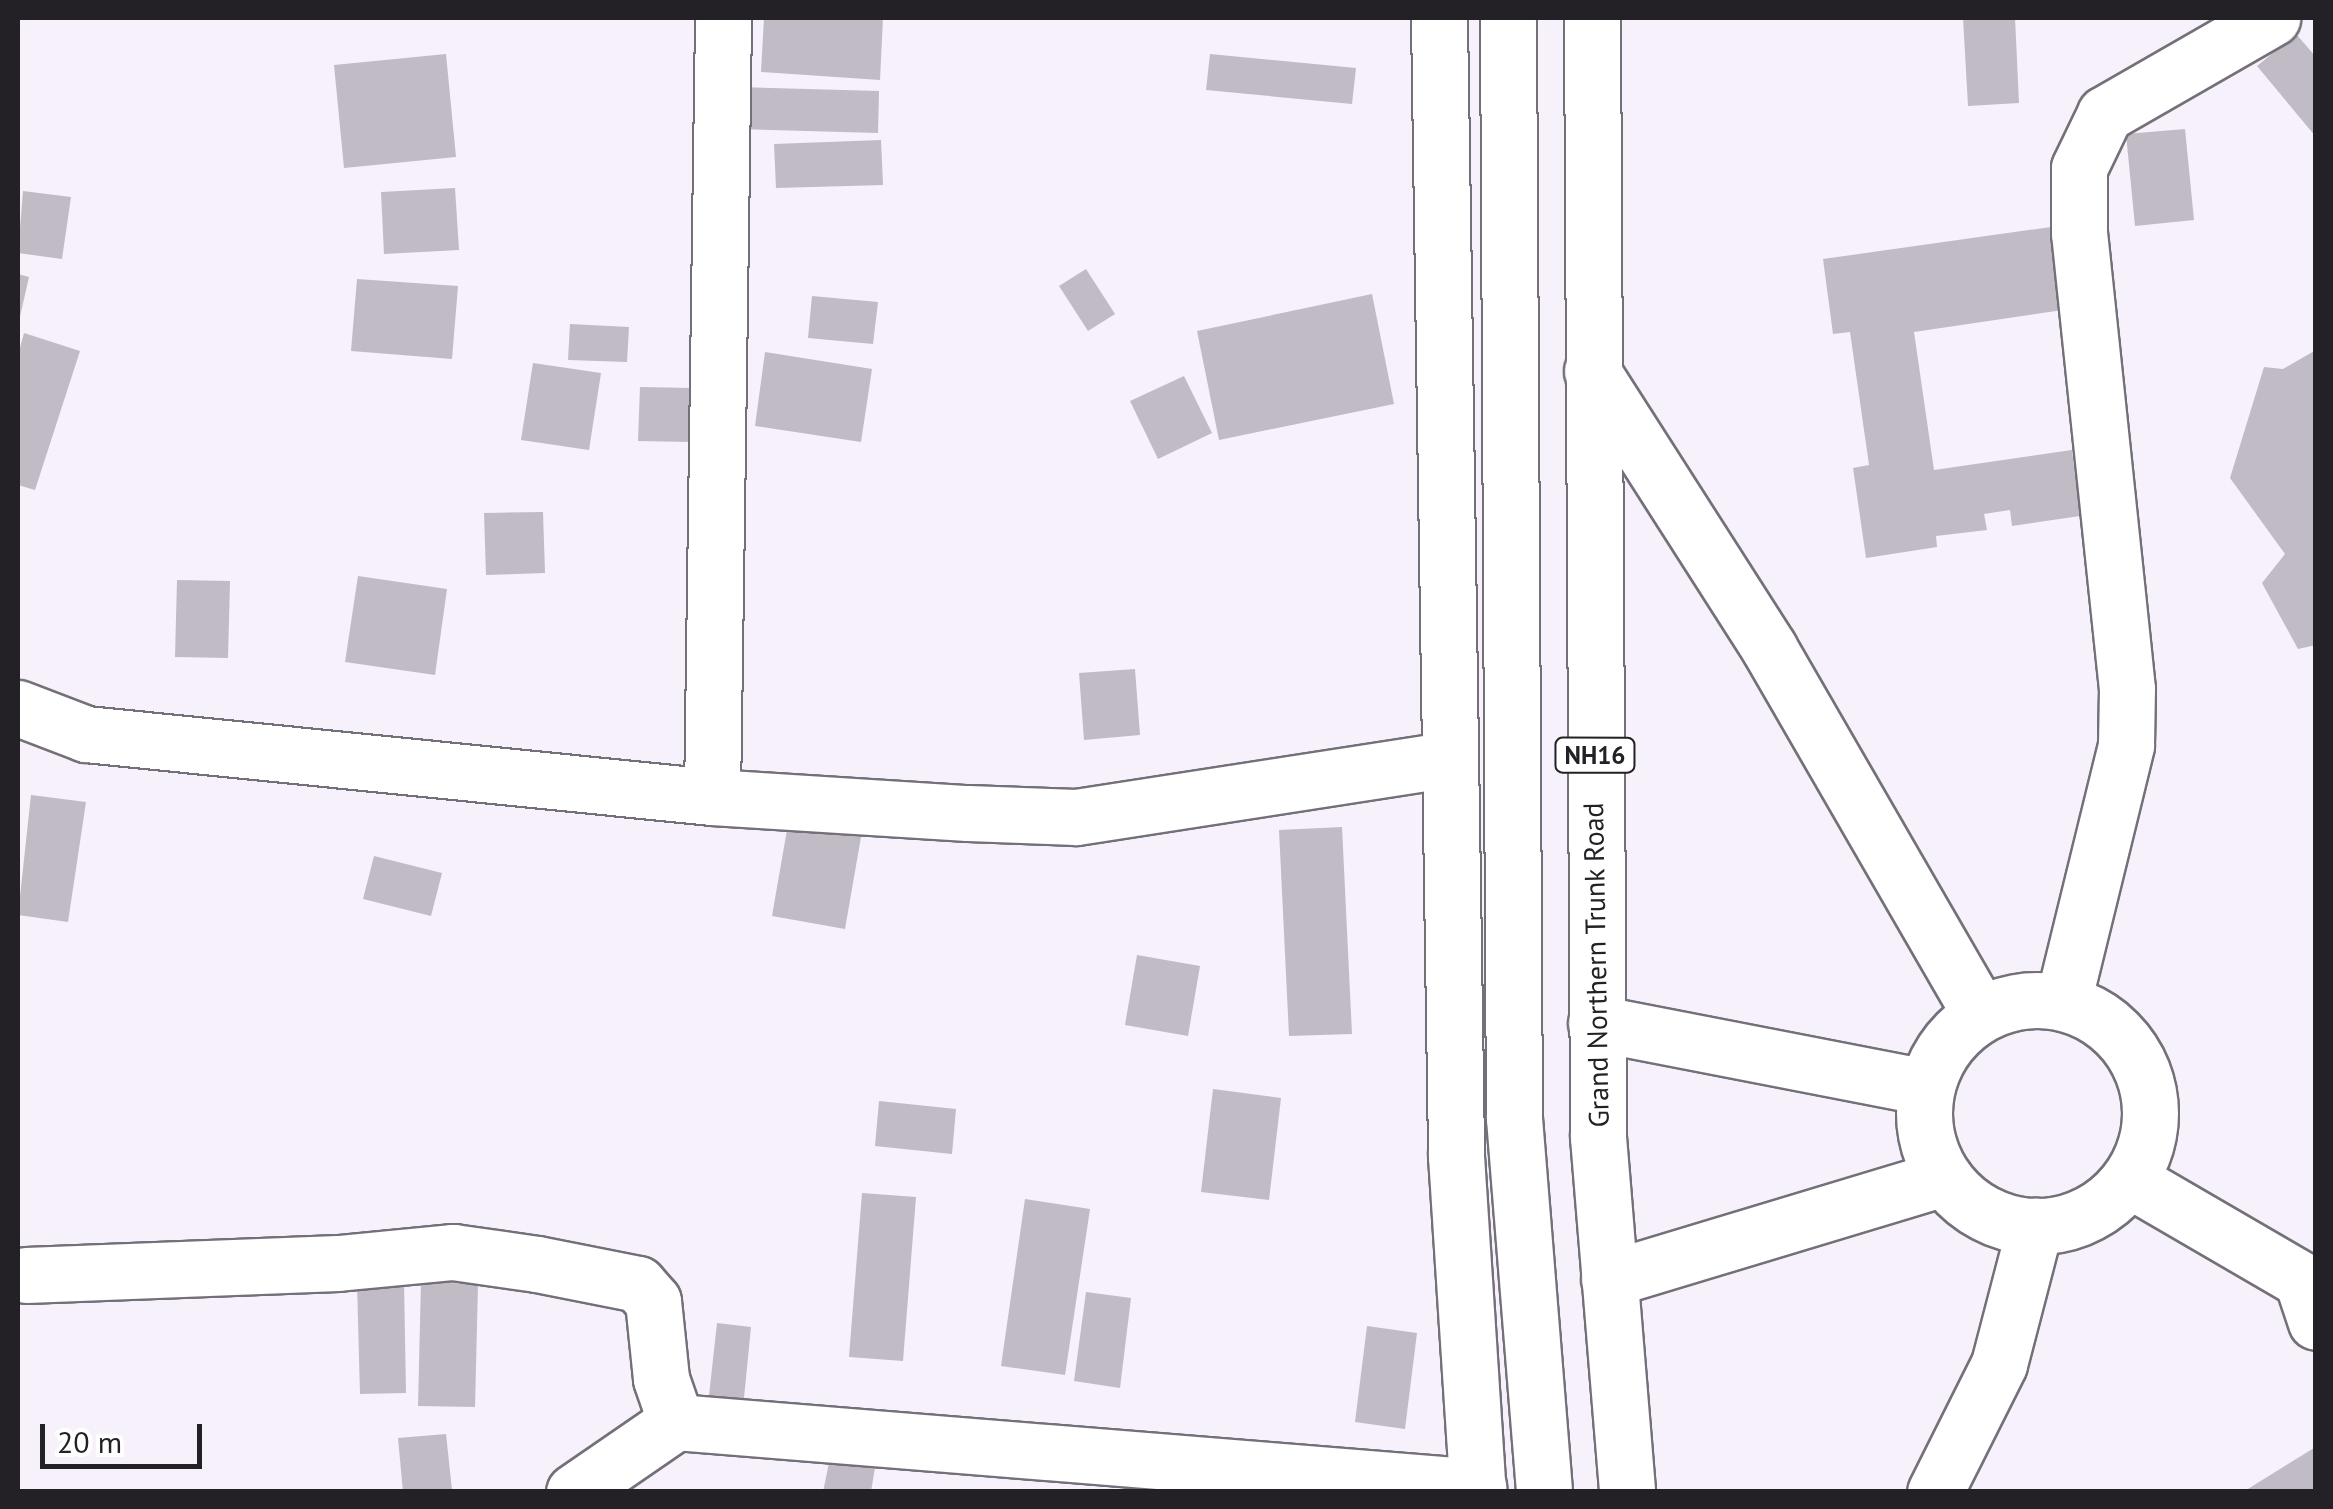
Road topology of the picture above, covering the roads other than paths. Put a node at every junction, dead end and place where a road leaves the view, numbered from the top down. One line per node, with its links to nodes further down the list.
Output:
1 (723, 18): 9 (main road)
2 (1439, 18): 8 (main road)
3 (1508, 18): 23 (main road, NH16)
4 (1592, 18): 6 (main road, Grand Northern Trunk Road / NH16)
5 (2272, 18): 10 (main road)
6 (1592, 371): 11 (main road); 12 (main road, Grand Northern Trunk Road / NH16)
7 (18, 708): 9 (main road)
8 (1446, 760): 9 (main road); 21 (main road)
9 (712, 797)
10 (2063, 1002): 11 (main road); 15 (main road)
11 (1980, 1014): 13 (main road)
12 (1596, 1022): 13 (main road); 18 (main road, Grand Northern Trunk Road / NH16)
13 (1926, 1087): 14 (main road)
14 (1944, 1178): 16 (main road); 18 (main road)
15 (2130, 1180): 16 (main road); 19 (main road)
16 (2035, 1226): 25 (main road)
17 (26, 1275): 20 (main road)
18 (1609, 1279): 24 (main road, Grand Northern Trunk Road / NH16)
19 (2316, 1322)
20 (676, 1422): 21 (main road); 22 (main road)
21 (1478, 1489)
22 (574, 1492)
23 (1544, 1492)
24 (1626, 1492)
25 (1935, 1492)

